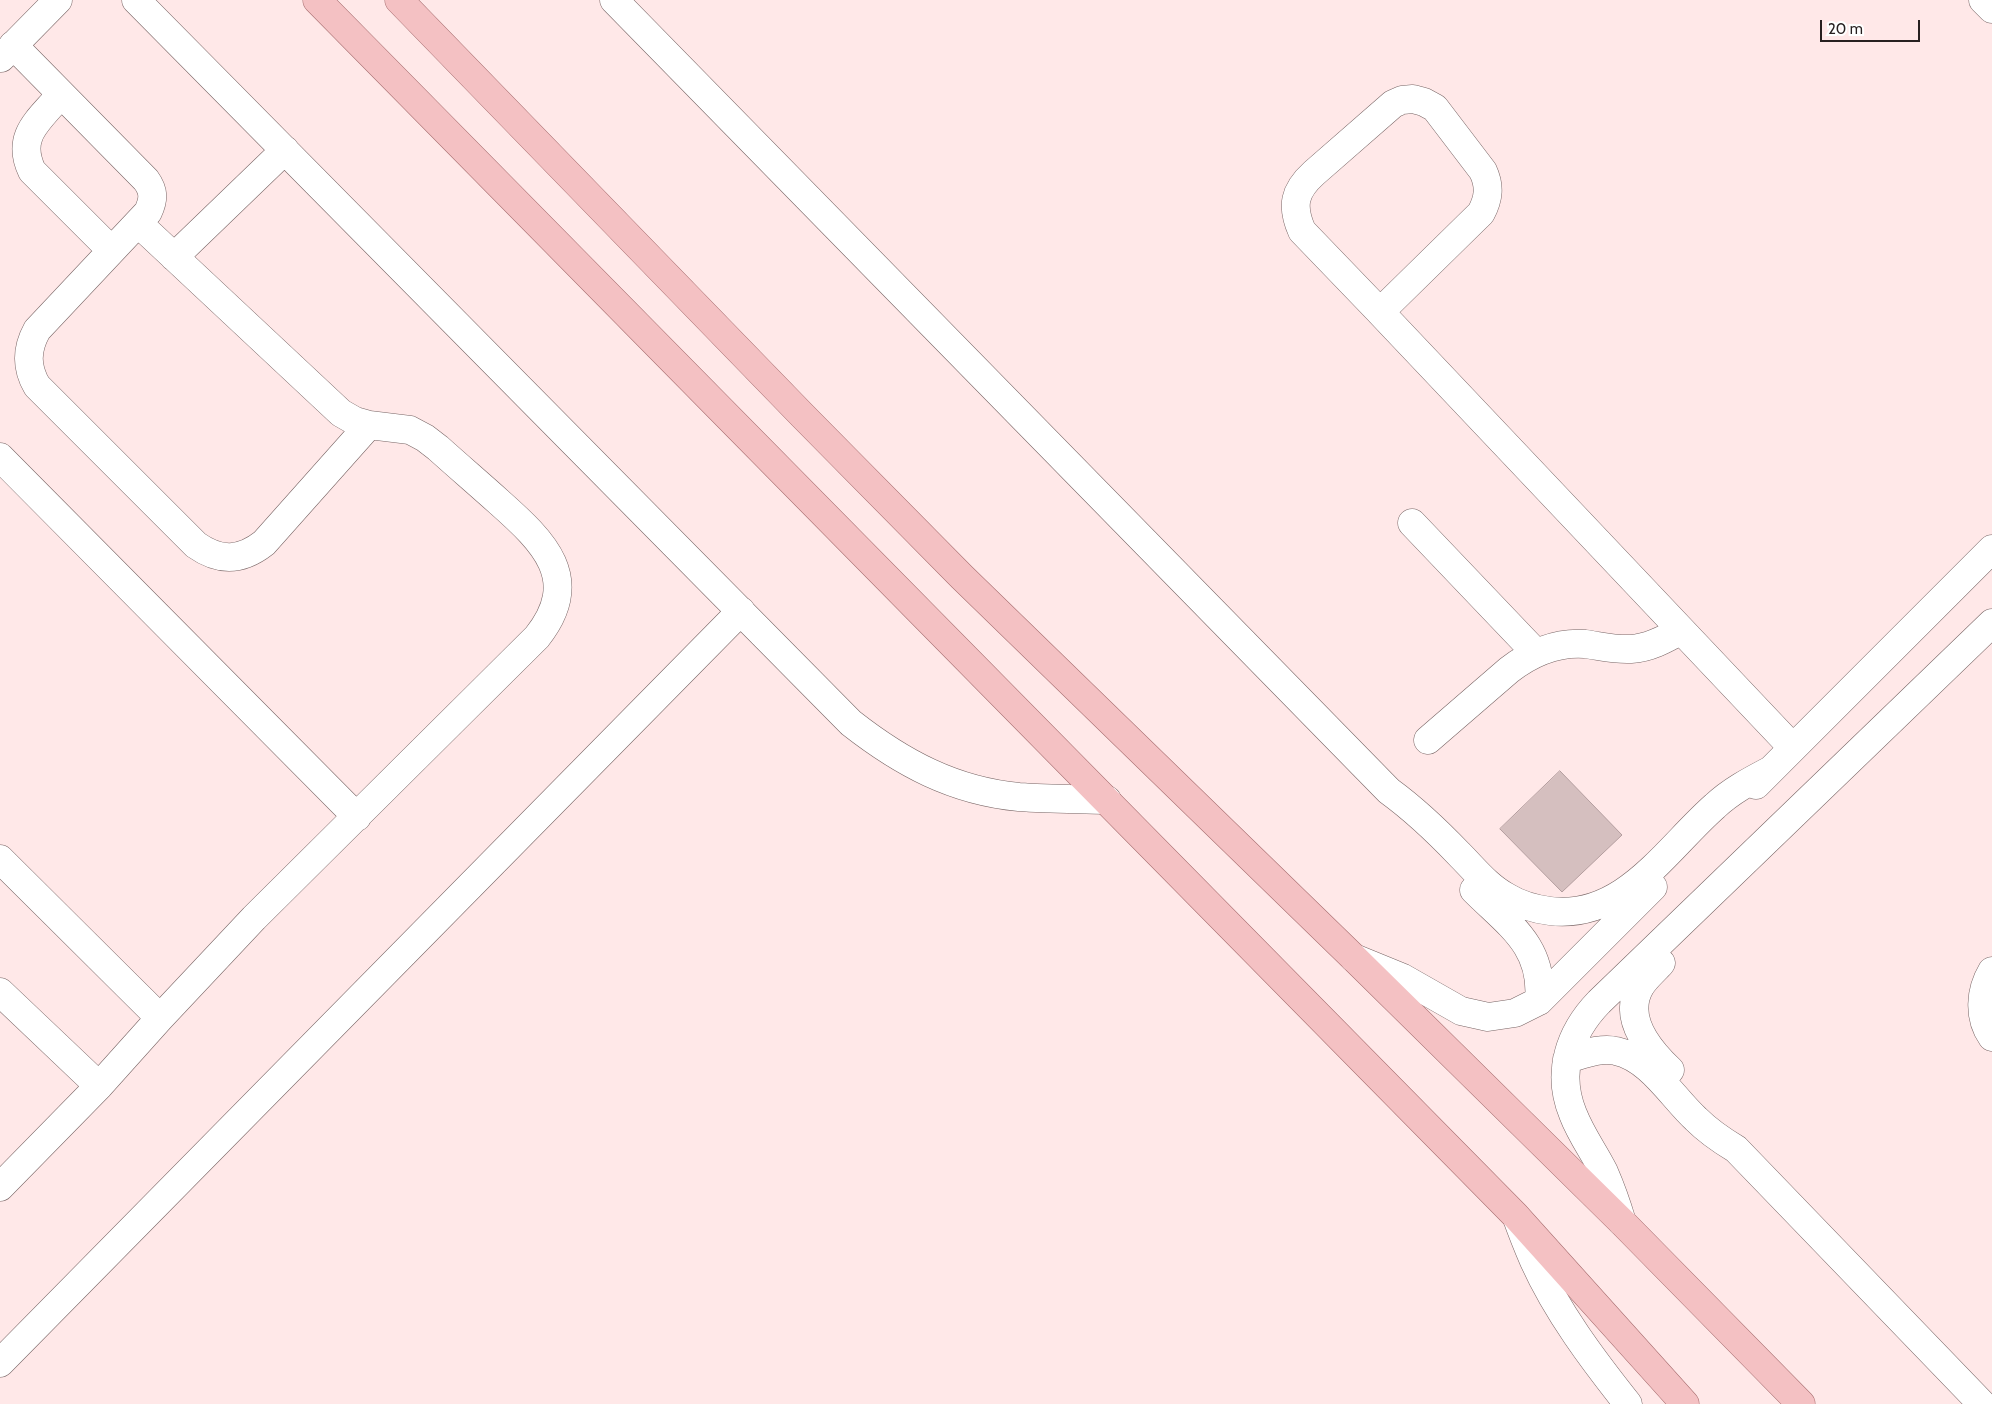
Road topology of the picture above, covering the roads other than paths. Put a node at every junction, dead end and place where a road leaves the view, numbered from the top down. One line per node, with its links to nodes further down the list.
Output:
1 (58, 0): 8 (street)
2 (136, 0): 10 (street)
3 (317, 0): 27 (main road)
4 (399, 0): 31 (main road)
5 (614, 0): 26 (street)
6 (1983, 0): 7 (street)
7 (1992, 9)
8 (7, 52): 9 (street)
9 (61, 94): 11 (street); 12 (street)
10 (285, 150): 13 (street); 19 (street)
11 (138, 223): 12 (street); 13 (street)
12 (112, 250): 15 (street)
13 (174, 257): 15 (street)
14 (1380, 312): 14 (street); 20 (street)
15 (369, 425): 28 (street)
16 (0, 456): 28 (street)
17 (1412, 523): 22 (street)
18 (1992, 549): 24 (street)
19 (741, 611): 27 (street); 43 (street)
20 (1681, 630): 22 (street); 24 (street)
21 (1988, 635): 30 (street)
22 (1536, 653): 23 (street)
23 (1428, 740)
24 (1793, 748): 25 (street)
25 (1769, 772): 26 (street); 34 (street)
26 (1389, 790): 34 (street)
27 (1107, 800): 41 (main road)
28 (357, 817): 35 (street)
29 (0, 859): 35 (street)
30 (1746, 861): 37 (street); 39 (street)
31 (1354, 958): 34 (street); 42 (main road)
32 (1992, 971): 36 (street)
33 (0, 992): 38 (street)
34 (1539, 1001)
35 (160, 1018): 38 (street)
36 (1992, 1037)
37 (1567, 1060): 39 (street); 42 (street)
38 (99, 1086): 40 (street)
39 (1736, 1149): 47 (street)
40 (0, 1186)
41 (1515, 1215): 44 (street); 45 (main road)
42 (1622, 1222): 46 (main road)
43 (0, 1362)
44 (1628, 1404)
45 (1685, 1404)
46 (1801, 1404)
47 (1982, 1404)

